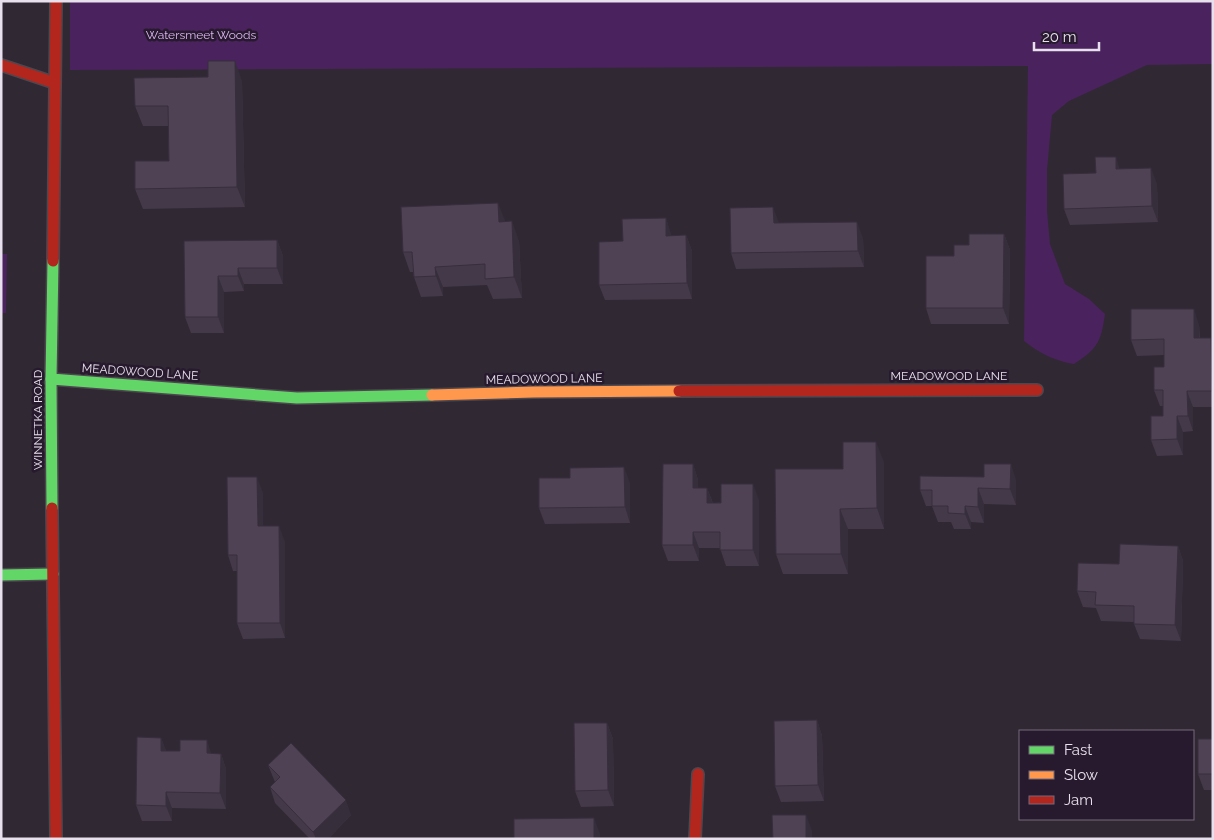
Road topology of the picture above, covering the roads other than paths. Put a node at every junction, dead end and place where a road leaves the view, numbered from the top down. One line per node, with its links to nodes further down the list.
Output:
1 (56, 1): 3 (street, WINNETKA ROAD)
2 (1, 65): 3 (street)
3 (55, 82): 4 (street, WINNETKA ROAD)
4 (51, 379): 5 (street, MEADOWOOD LANE); 7 (street, WINNETKA ROAD)
5 (1037, 390)
6 (1, 574): 7 (street)
7 (53, 574): 9 (street, WINNETKA ROAD)
8 (698, 774): 10 (street)
9 (56, 839)
10 (695, 839)

